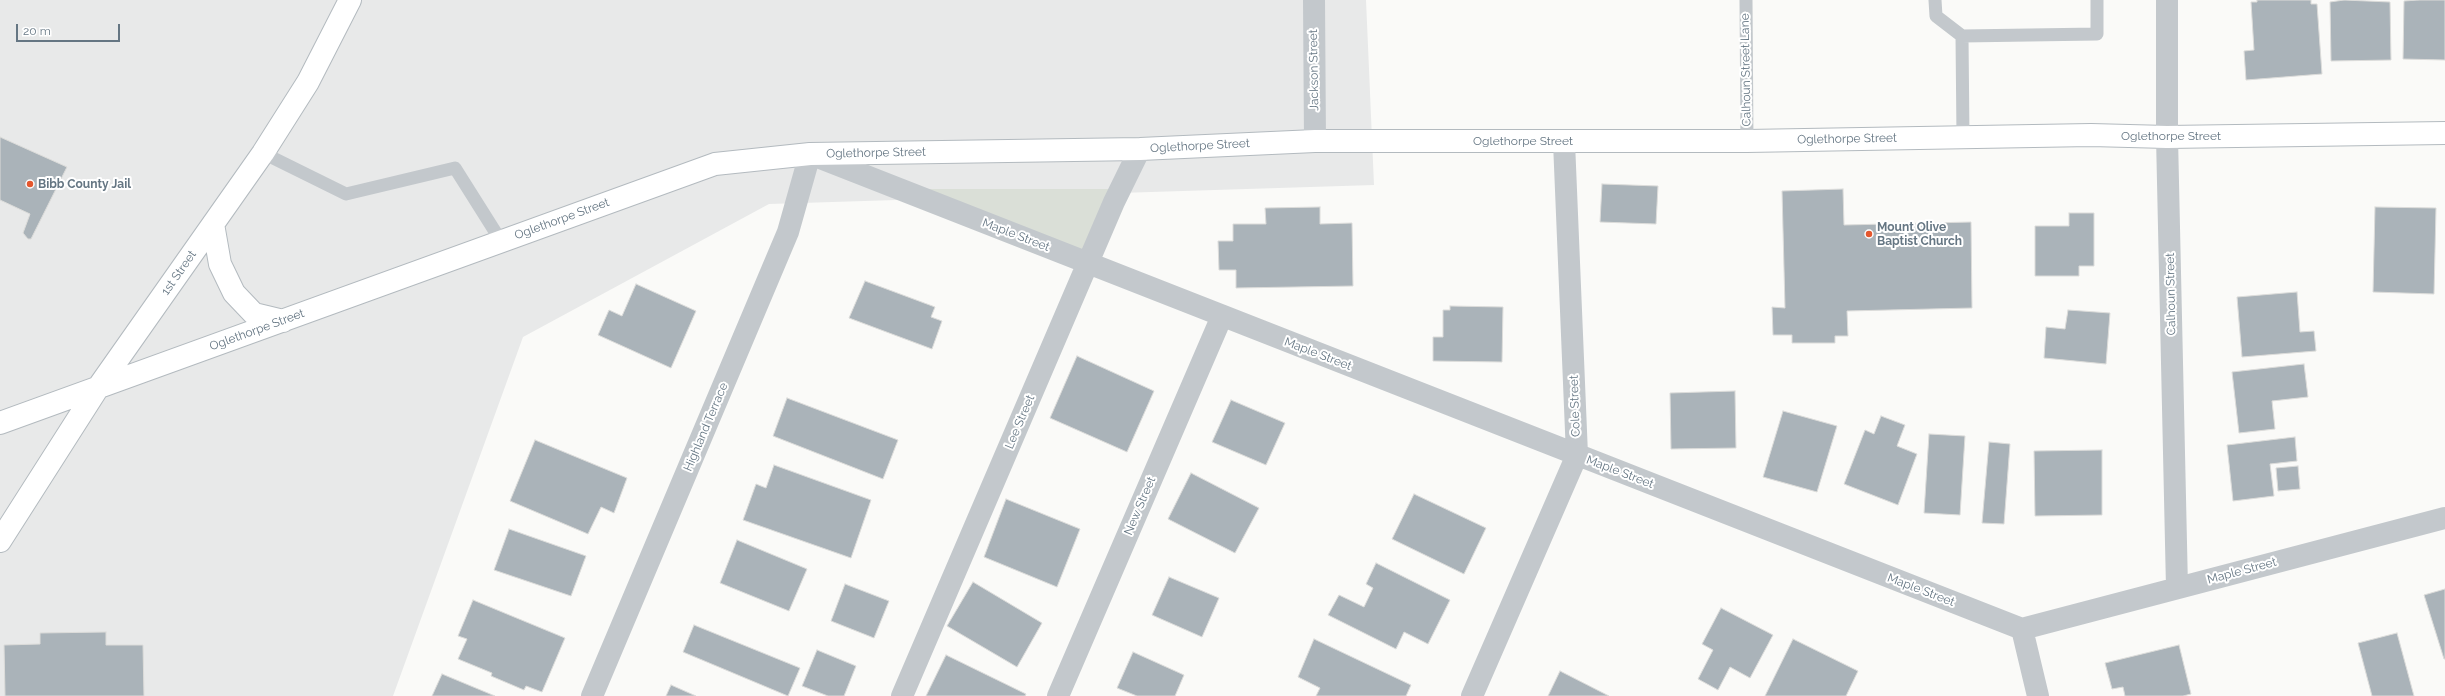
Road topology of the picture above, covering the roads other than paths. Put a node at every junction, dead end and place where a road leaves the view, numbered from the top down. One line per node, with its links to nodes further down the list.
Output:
1 (350, 0): 15 (street, 1st Street)
2 (1314, 0): 11 (street, Jackson Street)
3 (1746, 0): 12 (lane, Calhoun Street Lane)
4 (1936, 0): 7 (lane)
5 (2097, 0): 7 (lane)
6 (2167, 0): 10 (street, Calhoun Street)
7 (1962, 36): 9 (lane)
8 (2445, 133): 10 (street, Oglethorpe Street)
9 (1963, 137): 10 (street, Oglethorpe Street); 12 (street, Oglethorpe Street)
10 (2167, 137): 27 (street, Calhoun Street)
11 (1315, 141): 13 (street, Oglethorpe Street); 14 (street, Oglethorpe Street)
12 (1747, 141): 13 (street, Oglethorpe Street)
13 (1564, 142): 24 (street, Cole Street)
14 (1140, 149): 16 (street, Oglethorpe Street); 19 (street, Lee Street)
15 (262, 153): 17 (street, 1st Street); 18 (lane)
16 (810, 154): 18 (street, Oglethorpe Street); 19 (street, Maple Street); 29 (street, Highland Terrace)
17 (213, 224): 21 (street); 22 (street, 1st Street)
18 (501, 241): 21 (street, Oglethorpe Street)
19 (1088, 263): 20 (street, Maple Street); 30 (street, Lee Street)
20 (1222, 316): 24 (street, Maple Street); 31 (street, New Street)
21 (283, 321): 22 (street, Oglethorpe Street)
22 (97, 389): 23 (street, Oglethorpe Street); 26 (street, 1st Street)
23 (0, 423)
24 (1577, 455): 28 (street, Maple Street); 32 (street, Cole Street)
25 (2445, 518): 27 (street, Maple Street)
26 (0, 541)
27 (2177, 588): 28 (street, Maple Street)
28 (2022, 629): 33 (street)
29 (592, 696)
30 (902, 696)
31 (1058, 696)
32 (1472, 696)
33 (2038, 696)

